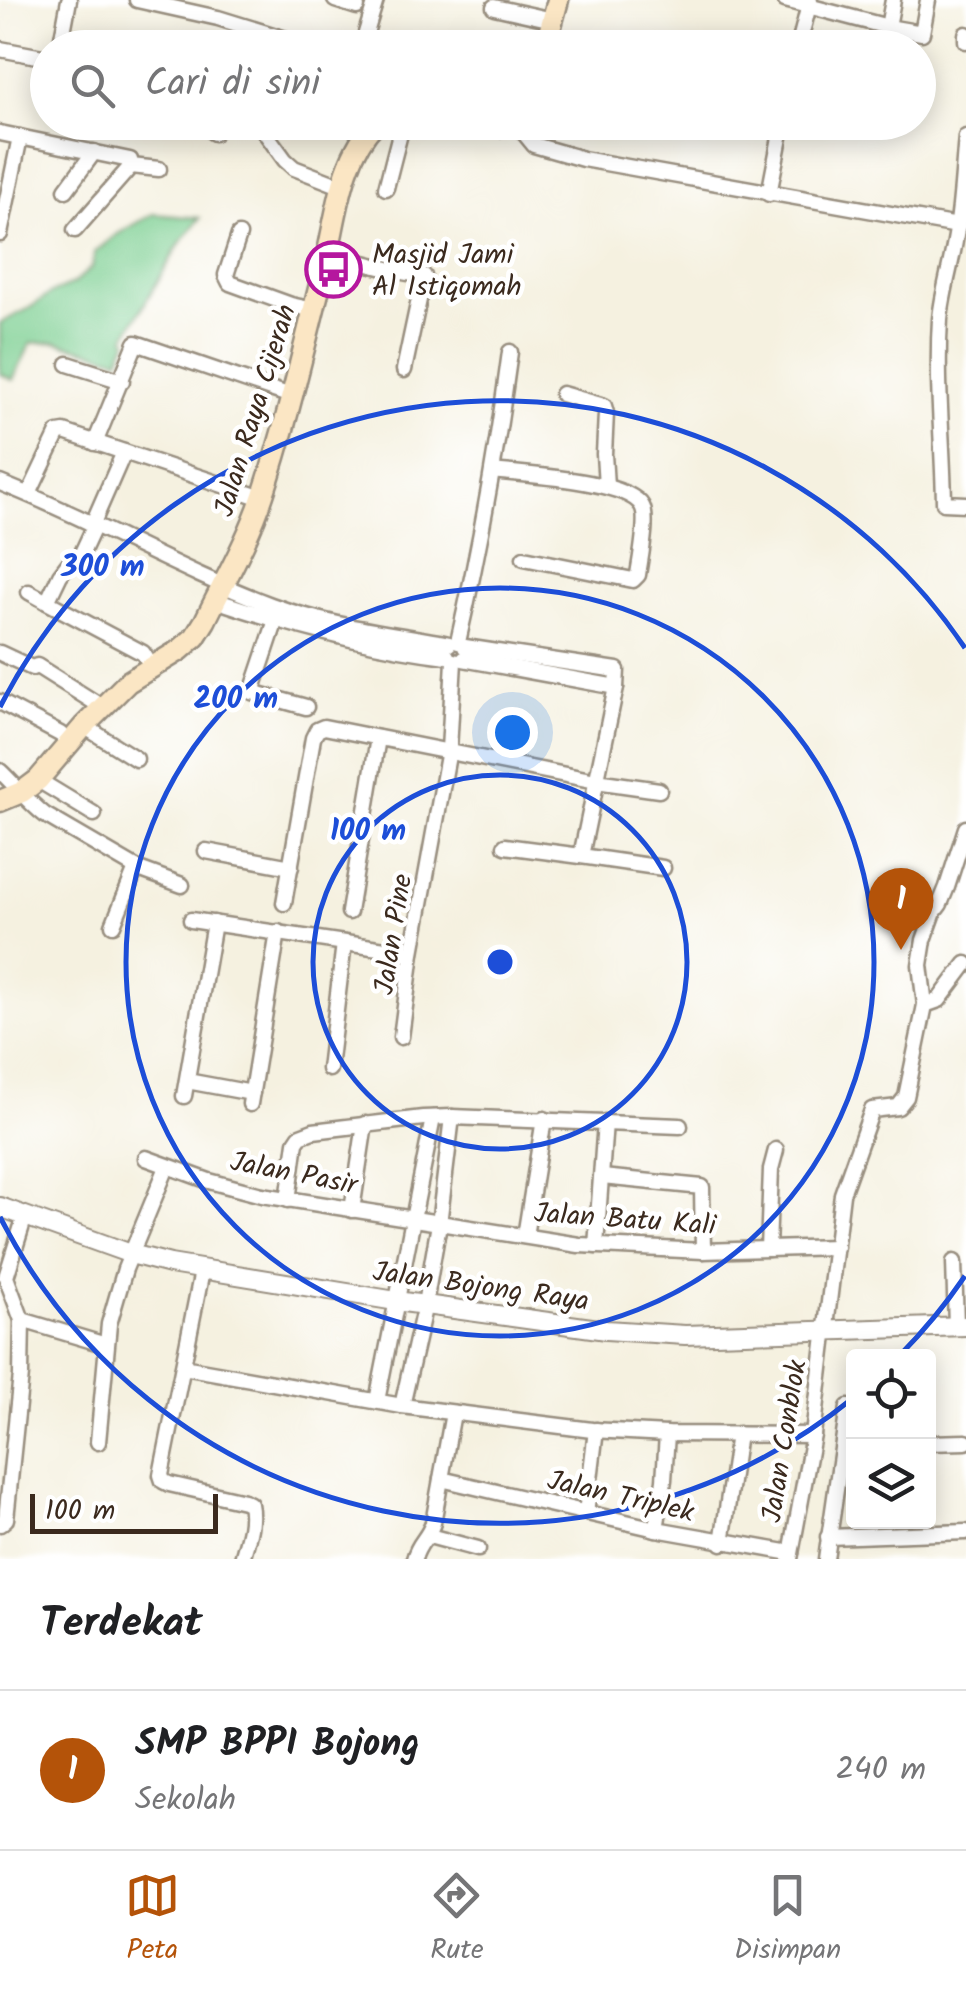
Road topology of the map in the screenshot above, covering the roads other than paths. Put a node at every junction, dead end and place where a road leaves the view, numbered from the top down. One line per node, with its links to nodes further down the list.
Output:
1 (69, 0): 13 (street)
2 (137, 0): 14 (street)
3 (334, 0): 10 (street)
4 (376, 0): 15 (street)
5 (785, 0): 8 (street)
6 (893, 0): 12 (street)
7 (928, 0): 18 (street)
8 (809, 3): 12 (street); 16 (street)
9 (494, 7): 11 (street)
10 (357, 8)
11 (555, 10)
12 (888, 27): 17 (street)
13 (63, 30)
14 (254, 30)
15 (367, 30)
16 (802, 30)
17 (908, 30)
18 (922, 30)
19 (0, 49): 20 (street)
20 (30, 55)
21 (0, 133): 22 (street)
22 (20, 137): 24 (street); 40 (street)
23 (966, 138): 38 (street)
24 (30, 139)
25 (35, 140): 31 (street)
26 (273, 140): 34 (street)
27 (362, 140): 34 (main road, Jalan Raya Cijerah)
28 (398, 140): 35 (street)
29 (528, 140): 37 (street)
30 (779, 140): 37 (street)
31 (94, 152): 32 (street); 36 (street)
32 (131, 166): 33 (street); 39 (street)
33 (159, 169)
34 (343, 188): 42 (main road, Jalan Raya Cijerah)
35 (386, 188)
36 (66, 190)
37 (769, 194): 38 (street)
38 (958, 226): 57 (street)
39 (75, 230)
40 (0, 234)
41 (239, 235): 43 (street)
42 (328, 254): 43 (main road, Jalan Raya Cijerah); 46 (street)
43 (314, 310): 49 (main road, Jalan Raya Cijerah)
44 (510, 352): 52 (street, Jalan Pine)
45 (68, 364): 47 (street)
46 (404, 370)
47 (122, 380): 49 (street); 50 (street)
48 (562, 394): 54 (street)
49 (291, 396): 56 (main road, Jalan Raya Cijerah)
50 (96, 443): 51 (street); 55 (street)
51 (124, 452): 56 (street); 58 (street)
52 (493, 471): 54 (street); 64 (street, Jalan Pine)
53 (0, 483): 55 (street)
54 (606, 486): 59 (street)
55 (29, 494): 58 (street)
56 (262, 498): 61 (main road, Jalan Raya Cijerah)
57 (966, 504)
58 (94, 524): 61 (street); 62 (street)
59 (524, 558)
60 (29, 592): 62 (street)
61 (219, 592): 63 (street); 66 (main road, Jalan Raya Cijerah)
62 (47, 602): 66 (street)
63 (278, 614): 64 (street); 69 (street)
64 (456, 651): 72 (street, Jalan Pine); 75 (street)
65 (0, 654): 68 (street)
66 (152, 667): 68 (main road, Jalan Raya Cijerah)
67 (0, 702): 70 (street)
68 (102, 707): 70 (main road, Jalan Raya Cijerah)
69 (306, 708)
70 (77, 734): 73 (street); 76 (main road, Jalan Raya Cijerah)
71 (378, 738): 72 (street); 84 (street); 89 (street)
72 (448, 750): 75 (street); 95 (street, Jalan Pine)
73 (136, 759)
74 (0, 771): 76 (street)
75 (596, 781): 77 (street); 83 (street)
76 (30, 786): 78 (main road, Jalan Raya Cijerah); 79 (street); 85 (street)
77 (660, 790)
78 (0, 801)
79 (94, 814)
80 (966, 828): 97 (street)
81 (505, 846): 83 (street)
82 (206, 851): 84 (street)
83 (581, 856): 86 (street)
84 (291, 867): 88 (street)
85 (136, 868): 87 (street); 92 (street)
86 (663, 868)
87 (182, 884)
88 (284, 903)
89 (349, 912)
90 (191, 920): 91 (street)
91 (214, 922): 93 (street); 93 (street)
92 (113, 925)
93 (278, 932): 94 (street)
94 (344, 943): 95 (street); 99 (street)
95 (412, 953): 98 (street, Jalan Pine)
96 (966, 964): 97 (street)
97 (924, 1005): 118 (street, Jalan Conblok)
98 (401, 1037)
99 (329, 1069)
100 (452, 1117): 101 (street); 102 (street); 115 (street)
101 (433, 1118): 104 (street); 114 (street)
102 (544, 1119): 103 (street); 116 (street)
103 (605, 1122): 105 (street); 109 (street)
104 (365, 1124): 110 (street); 112 (street)
105 (680, 1126)
106 (776, 1150): 119 (street)
107 (146, 1158): 108 (street, Jalan Pasir)
108 (167, 1167): 110 (street, Jalan Pasir); 121 (street)
109 (602, 1177): 117 (street); 120 (street)
110 (288, 1200): 112 (street, Jalan Pasir)
111 (0, 1207): 113 (street, Jalan Bojong Raya)
112 (352, 1210): 114 (street, Jalan Pasir)
113 (25, 1216): 121 (street, Jalan Bojong Raya); 124 (street)
114 (412, 1220): 115 (street, Jalan Batu Kali); 125 (street)
115 (439, 1224): 116 (street, Jalan Batu Kali); 126 (street)
116 (524, 1236): 117 (street, Jalan Batu Kali)
117 (596, 1246): 120 (street, Jalan Batu Kali)
118 (836, 1247): 119 (street, Jalan Batu Kali); 129 (street, Jalan Conblok)
119 (768, 1249): 120 (street, Jalan Batu Kali)
120 (704, 1251)
121 (131, 1254): 123 (street, Jalan Bojong Raya); 130 (street)
122 (954, 1262): 128 (street)
123 (202, 1270): 125 (street, Jalan Bojong Raya); 131 (street)
124 (3, 1277): 127 (street)
125 (396, 1302): 126 (street, Jalan Bojong Raya); 132 (street)
126 (425, 1304): 129 (street, Jalan Bojong Raya); 133 (street)
127 (22, 1320): 130 (street); 145 (street)
128 (961, 1326): 129 (street, Jalan Bojong Raya)
129 (825, 1331): 138 (street, Jalan Conblok)
130 (106, 1345): 139 (street)
131 (183, 1367): 132 (street); 153 (street)
132 (377, 1401): 133 (street)
133 (402, 1406): 134 (street)
134 (454, 1413): 135 (street); 143 (street)
135 (596, 1430): 136 (street); 144 (street)
136 (667, 1434): 137 (street); 146 (street)
137 (738, 1434): 138 (street); 150 (street)
138 (813, 1435): 152 (street, Jalan Conblok)
139 (98, 1442)
140 (966, 1442): 141 (street)
141 (936, 1443)
142 (846, 1453): 149 (street)
143 (441, 1479): 144 (street, Jalan Triplek); 148 (street)
144 (586, 1513): 146 (street, Jalan Triplek)
145 (0, 1524)
146 (656, 1530): 150 (street, Jalan Triplek)
147 (966, 1532): 149 (street)
148 (429, 1536): 151 (street); 154 (street)
149 (828, 1537): 155 (street)
150 (722, 1543): 152 (street, Jalan Triplek)
151 (478, 1549)
152 (791, 1556)
153 (242, 1559)
154 (414, 1559)
155 (826, 1559)

